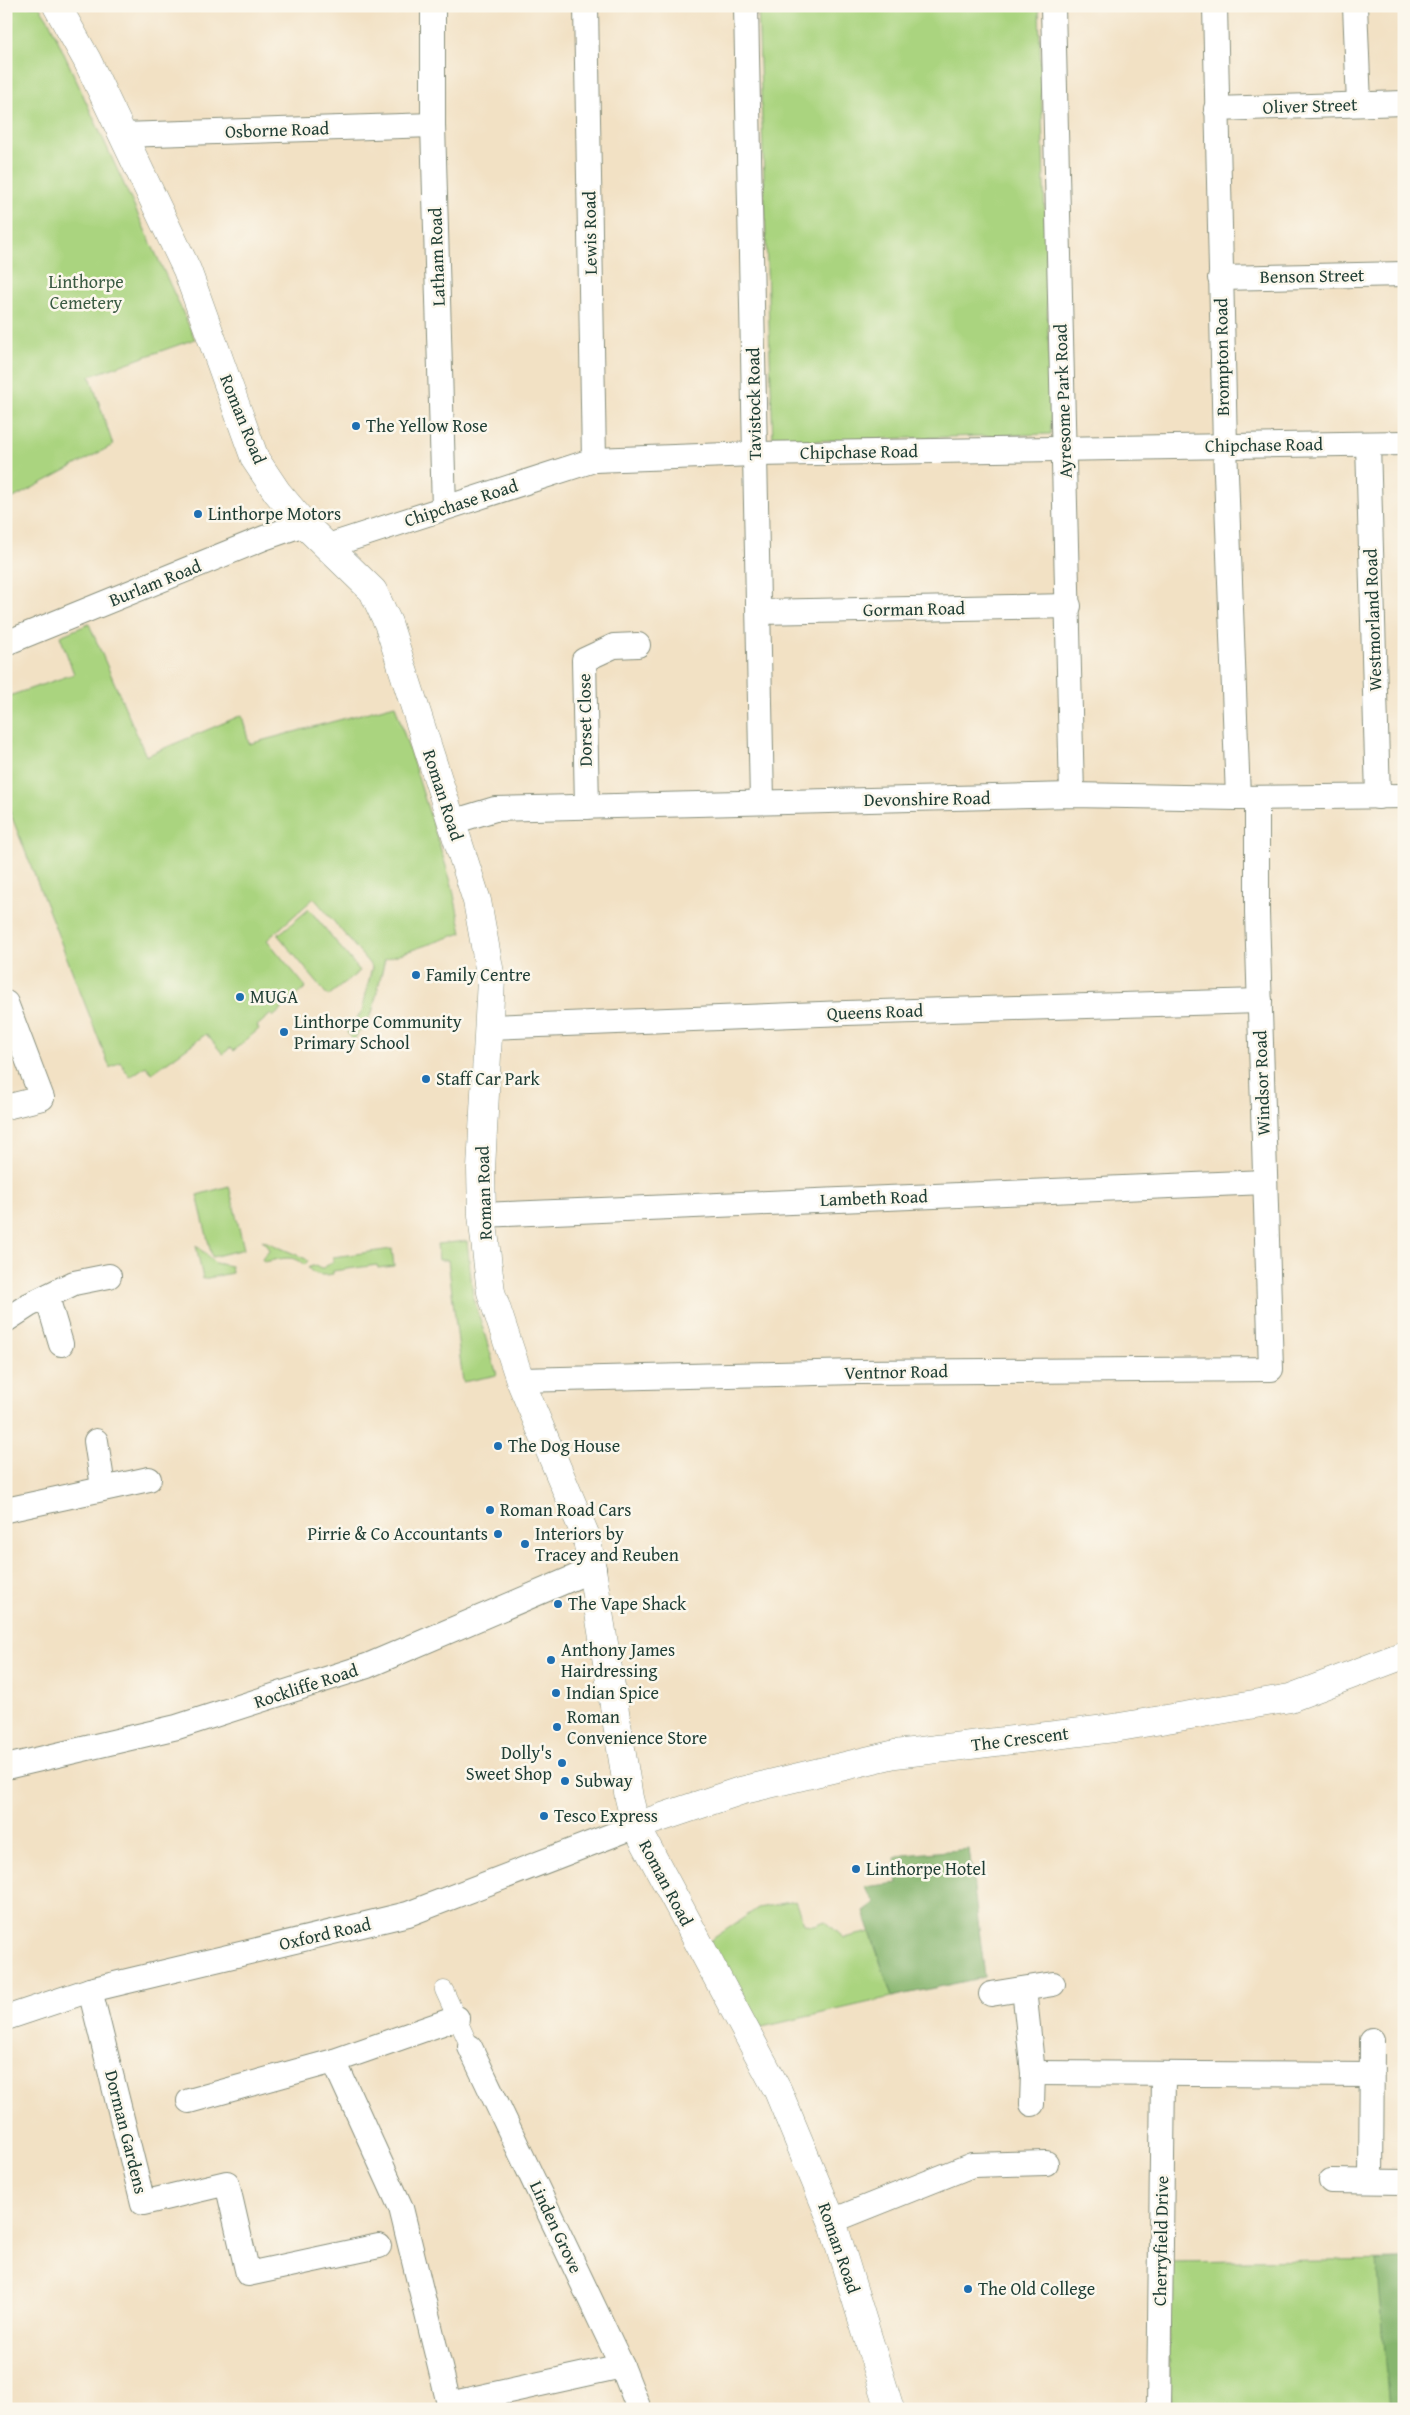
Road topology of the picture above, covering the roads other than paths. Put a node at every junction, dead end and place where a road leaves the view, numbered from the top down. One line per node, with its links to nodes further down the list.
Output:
1 (57, 6): 12 (street, Roman Road)
2 (433, 6): 11 (street, Latham Road)
3 (586, 6): 20 (street, Lewis Road)
4 (746, 6): 19 (street, Tavistock Road)
5 (1054, 6): 18 (street, Ayresome Park Road)
6 (1215, 6): 10 (street, Brompton Road)
7 (1355, 6): 9 (street)
8 (1404, 103): 9 (street, Oliver Street)
9 (1359, 104): 10 (street, Oliver Street)
10 (1216, 109): 14 (street, Brompton Road)
11 (433, 125): 12 (street, Osborne Road); 21 (street, Latham Road)
12 (122, 135): 22 (street, Roman Road)
13 (1404, 274): 14 (street, Benson Street)
14 (1220, 278): 17 (street, Brompton Road)
15 (1404, 443): 16 (street, Chipchase Road)
16 (1368, 444): 17 (street, Chipchase Road); 30 (street, Westmorland Road)
17 (1225, 446): 18 (street, Chipchase Road); 31 (street, Brompton Road)
18 (1064, 449): 19 (street, Chipchase Road); 24 (street, Ayresome Park Road)
19 (754, 454): 20 (street, Chipchase Road); 25 (street, Tavistock Road)
20 (594, 460): 21 (street, Chipchase Road)
21 (444, 508): 23 (street, Chipchase Road)
22 (304, 524): 23 (street, Roman Road); 26 (street, Burlam Road)
23 (328, 546): 34 (street, Roman Road)
24 (1069, 606): 25 (street, Gorman Road); 28 (street, Ayresome Park Road)
25 (759, 612): 32 (street, Tavistock Road)
26 (6, 643)
27 (638, 645): 33 (street, Dorset Close)
28 (1072, 795): 31 (street, Devonshire Road); 32 (street, Devonshire Road)
29 (1404, 796): 30 (street, Devonshire Road)
30 (1378, 797): 31 (street, Devonshire Road)
31 (1247, 798): 35 (street, Windsor Road)
32 (762, 802): 33 (street, Devonshire Road)
33 (587, 807): 34 (street, Devonshire Road)
34 (452, 822): 37 (street, Roman Road)
35 (1260, 1001): 37 (street, Queens Road); 39 (street, Windsor Road)
36 (6, 1003): 38 (street)
37 (490, 1027): 40 (street, Roman Road)
38 (6, 1107)
39 (1266, 1182): 40 (street, Lambeth Road); 45 (street, Windsor Road)
40 (482, 1215): 46 (street, Roman Road)
41 (109, 1276): 42 (street)
42 (47, 1297): 43 (street); 44 (street)
43 (6, 1320)
44 (61, 1344)
45 (1271, 1369): 46 (street, Ventnor Road)
46 (520, 1380): 51 (street, Roman Road)
47 (96, 1442): 49 (street)
48 (149, 1479): 49 (street)
49 (103, 1487): 50 (street)
50 (6, 1510)
51 (594, 1569): 53 (street, Rockliffe Road); 54 (street, Roman Road)
52 (1402, 1658): 54 (street, The Crescent)
53 (6, 1767)
54 (636, 1826): 57 (street, Oxford Road); 74 (street, Roman Road)
55 (1053, 1984): 56 (street)
56 (1024, 1989): 59 (street); 65 (street)
57 (90, 1990): 60 (street, Oxford Road); 75 (street, Dorman Gardens)
58 (444, 1990): 61 (street)
59 (991, 1994)
60 (6, 2018)
61 (457, 2018): 63 (street); 64 (street)
62 (1372, 2040): 67 (street)
63 (470, 2047): 76 (street, Linden Grove)
64 (334, 2061): 68 (street); 76 (street)
65 (1033, 2073): 66 (street); 69 (street)
66 (1163, 2074): 67 (street); 79 (street, Cherryfield Drive)
67 (1371, 2075): 72 (street)
68 (189, 2102)
69 (1032, 2104)
70 (1046, 2163): 74 (street)
71 (1332, 2181): 72 (street)
72 (1370, 2181): 73 (street)
73 (1404, 2182)
74 (832, 2221): 78 (street, Roman Road)
75 (379, 2246)
76 (622, 2366): 77 (street, Linden Grove)
77 (639, 2409)
78 (890, 2409)
79 (1160, 2409)

